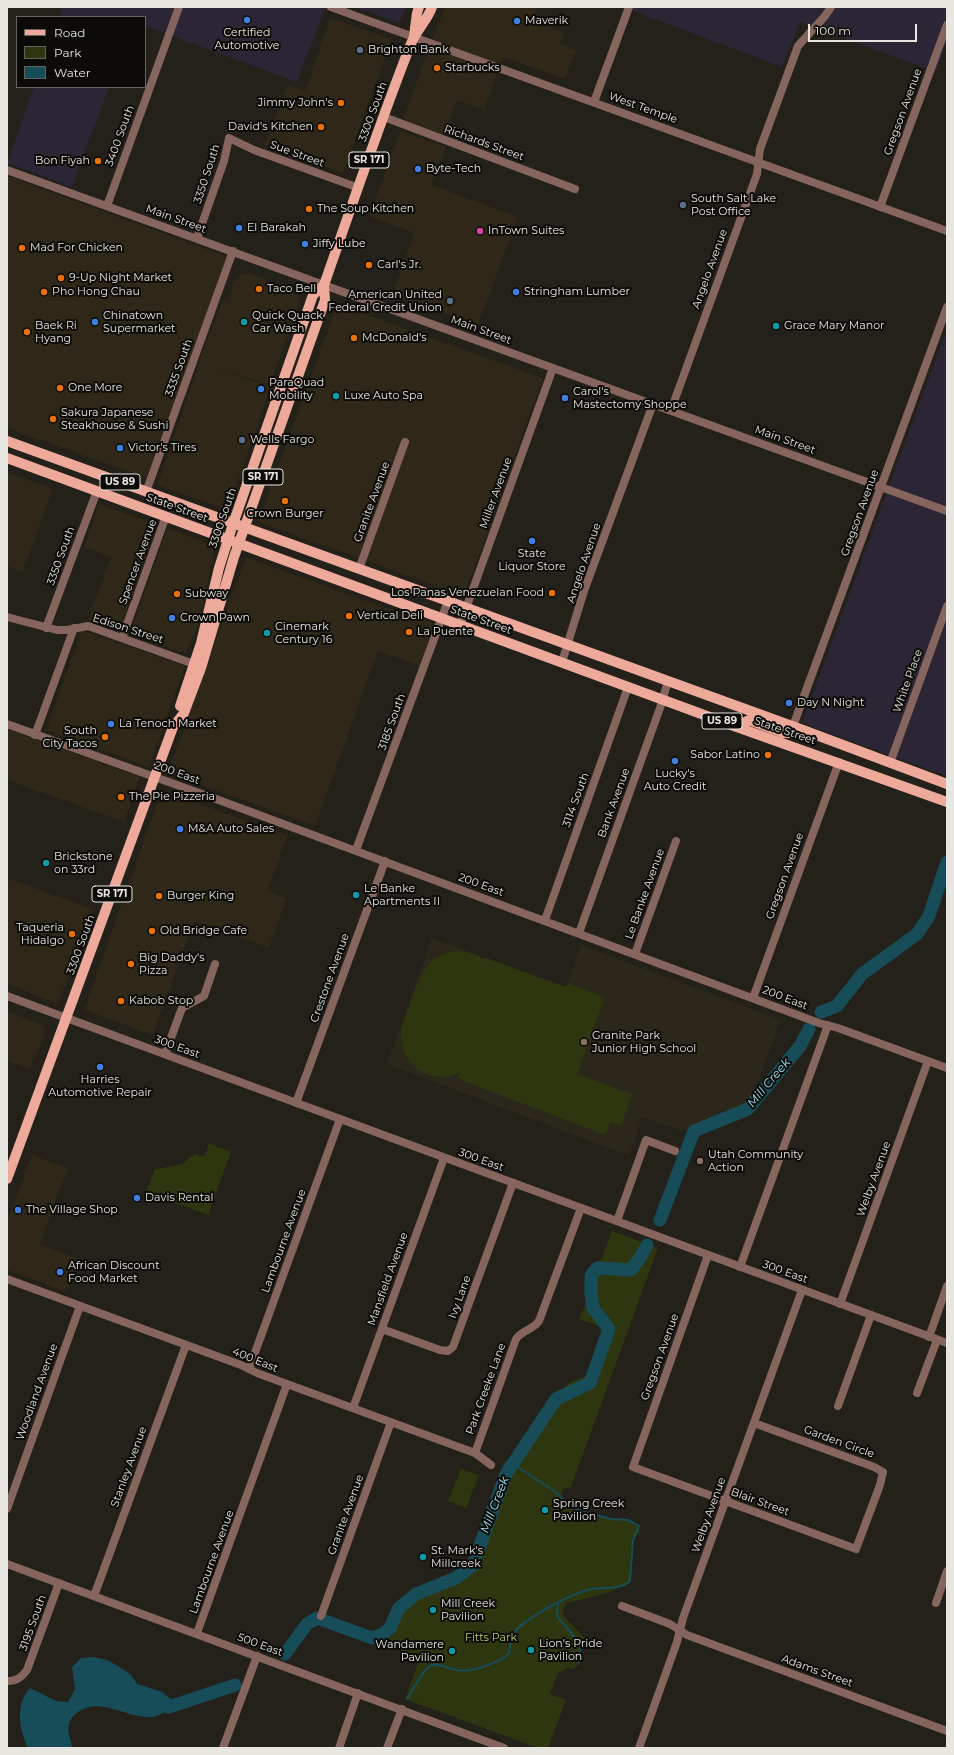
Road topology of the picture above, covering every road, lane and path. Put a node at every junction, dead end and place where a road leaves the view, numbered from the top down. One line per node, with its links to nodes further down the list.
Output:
1 (179, 7): 16 (street, 3400 South)
2 (331, 7): 8 (street, West Temple)
3 (419, 7): 8 (main road, 3300 South / SR 171)
4 (432, 7): 8 (main road, 3300 South / SR 171)
5 (629, 7): 9 (street)
6 (831, 7): 12 (street, Angelo Avenue)
7 (947, 25): 17 (street, Gregson Avenue)
8 (414, 38): 9 (street, West Temple); 10 (main road, 3300 South / SR 171)
9 (594, 102): 12 (street, West Temple)
10 (384, 117): 14 (main road, 3300 South / SR 171); 15 (street, Richards Street)
11 (229, 138): 14 (street, Sue Street); 19 (street, 3350 South)
12 (758, 162): 17 (street, West Temple); 25 (street, Angelo Avenue)
13 (7, 170): 16 (street, Main Street)
14 (359, 188): 21 (main road, 3300 South / SR 171)
15 (576, 189)
16 (107, 206): 19 (street, Main Street)
17 (880, 207): 18 (street, West Temple)
18 (947, 231)
19 (197, 238): 20 (street, Main Street)
20 (233, 251): 21 (street, Main Street); 31 (street, 3335 South)
21 (324, 284): 23 (street, Main Street); 34 (main road, 3300 South / SR 171); 35 (main road, 3300 South / SR 171)
22 (947, 307): 29 (street, Gregson Avenue)
23 (553, 368): 24 (street, Main Street); 41 (street, Miller Avenue)
24 (653, 404): 25 (street, Main Street); 48 (street, Angelo Avenue)
25 (671, 410): 29 (street, Main Street)
26 (7, 441): 31 (main road, State Street / US 89)
27 (406, 442): 38 (street, Granite Avenue)
28 (7, 458): 30 (main road, State Street / US 89)
29 (881, 487): 32 (street, Main Street); 56 (street, Gregson Avenue)
30 (97, 491): 33 (main road, State Street / US 89); 45 (street, 3350 South)
31 (146, 492): 34 (main road, State Street / US 89)
32 (947, 511)
33 (166, 516): 36 (main road, State Street / US 89); 47 (street, Spencer Avenue)
34 (233, 524): 35 (main road, State Street / US 89); 36 (main road, 3300 South / SR 171)
35 (245, 528): 37 (main road, 3300 South / SR 171); 38 (main road, State Street / US 89)
36 (228, 539): 37 (main road, State Street / US 89); 50 (main road, 3300 South / SR 171)
37 (239, 543): 43 (main road, State Street / US 89); 54 (main road, 3300 South / SR 171)
38 (359, 569): 39 (main road, State Street / US 89)
39 (448, 601): 41 (main road, State Street / US 89); 43 (street, 3185 South)
40 (947, 606): 60 (street, White Place)
41 (466, 607): 44 (street, Miller Avenue); 48 (main road, State Street / US 89)
42 (7, 617): 45 (street, Edison Street)
43 (442, 618): 44 (main road, State Street / US 89); 65 (street, 3185 South)
44 (460, 625): 49 (main road, State Street / US 89)
45 (46, 628): 46 (street, Edison Street)
46 (74, 628): 47 (street, Edison Street); 58 (street)
47 (122, 638): 50 (street, Edison Street)
48 (568, 645): 49 (street, Angelo Avenue); 51 (main road, State Street / US 89)
49 (562, 662): 52 (main road, State Street / US 89)
50 (194, 664): 54 (main road, 3300 South / SR 171)
51 (668, 681): 53 (street, Bank Avenue); 56 (main road, State Street / US 89)
52 (628, 687): 53 (main road, State Street / US 89); 67 (street, 3114 South)
53 (662, 699): 57 (main road, State Street / US 89); 68 (street, Bank Avenue)
54 (178, 720): 61 (main road, 3300 South / SR 171)
55 (7, 724): 58 (street, 200 East)
56 (793, 726): 57 (main road); 60 (main road, State Street / US 89)
57 (736, 727): 59 (main road, State Street / US 89)
58 (34, 734): 61 (street, 200 East)
59 (839, 762): 63 (main road, State Street / US 89); 72 (street, Gregson Avenue)
60 (890, 763): 62 (main road, State Street / US 89)
61 (155, 777): 65 (street, 200 East); 73 (main road, 3300 South / SR 171)
62 (947, 784)
63 (947, 802)
64 (676, 840): 69 (street, Le Banke Avenue)
65 (356, 850): 66 (street, 200 East)
66 (385, 861): 67 (street, 200 East); 78 (street, Crestone Avenue)
67 (545, 920): 68 (street, 200 East)
68 (579, 933): 69 (street, 200 East)
69 (635, 954): 72 (street, 200 East)
70 (215, 964): 75 (street)
71 (7, 996): 73 (street, 300 East)
72 (753, 998): 74 (street, 200 East)
73 (67, 1018): 75 (street, 300 East); 82 (main road, 3300 South / SR 171)
74 (828, 1025): 76 (street, 200 East); 87 (street)
75 (165, 1054): 78 (street, 300 East)
76 (928, 1061): 77 (street, 200 East); 91 (street, Welby Avenue)
77 (947, 1068)
78 (296, 1103): 79 (street, 300 East)
79 (340, 1119): 81 (street, 300 East); 98 (street, Lambourne Avenue)
80 (675, 1151): 85 (street)
81 (444, 1158): 83 (street, 300 East); 94 (street, Mansfield Avenue)
82 (7, 1179)
83 (513, 1183): 84 (street, 300 East); 94 (street, Ivy Lane)
84 (580, 1208): 85 (street, 300 East); 105 (street, Park Creeke Lane)
85 (617, 1221): 86 (street, 300 East)
86 (708, 1256): 87 (street, 300 East); 107 (street, Gregson Avenue)
87 (740, 1267): 90 (street, 300 East)
88 (7, 1279): 92 (street, 400 East)
89 (947, 1286): 95 (street)
90 (802, 1290): 91 (street, 300 East); 104 (street, Welby Avenue)
91 (840, 1304): 93 (street, 300 East)
92 (80, 1306): 97 (street, 400 East); 109 (street, Woodland Avenue)
93 (871, 1315): 95 (street, 300 East); 101 (street)
94 (382, 1330): 102 (street, Mansfield Avenue)
95 (933, 1338): 96 (street, 300 East); 100 (street)
96 (947, 1344)
97 (186, 1345): 98 (street, 400 East); 114 (street, Stanley Avenue)
98 (249, 1370): 99 (street, 400 East)
99 (287, 1384): 102 (street, 400 East); 119 (street, Lambourne Avenue)
100 (917, 1393)
101 (838, 1406)
102 (354, 1408): 103 (street, 400 East)
103 (391, 1422): 105 (street, 400 East); 117 (street, Granite Avenue)
104 (754, 1423): 108 (street, Welby Avenue); 110 (street, Garden Circle)
105 (475, 1452): 106 (street, 400 East)
106 (491, 1465)
107 (633, 1467): 108 (street, Blair Street)
108 (726, 1501): 110 (street, Blair Street); 118 (street, Welby Avenue)
109 (7, 1509)
110 (856, 1549)
111 (7, 1564): 113 (street, 500 East)
112 (947, 1571): 115 (street)
113 (59, 1583): 114 (street, 500 East); 121 (street, 3195 South)
114 (94, 1596): 119 (street, 500 East)
115 (936, 1603)
116 (622, 1606): 118 (street, Adams Street)
117 (321, 1616)
118 (680, 1630): 124 (street, Adams Street); 129 (street, Welby Avenue)
119 (197, 1634): 120 (street, 500 East)
120 (257, 1656): 122 (street, 500 East); 125 (street)
121 (7, 1681)
122 (358, 1693): 123 (street, 500 East); 126 (street)
123 (402, 1709): 127 (street); 128 (street, 500 East)
124 (947, 1731)
125 (223, 1748)
126 (339, 1748)
127 (387, 1748)
128 (504, 1748)
129 (639, 1748)

